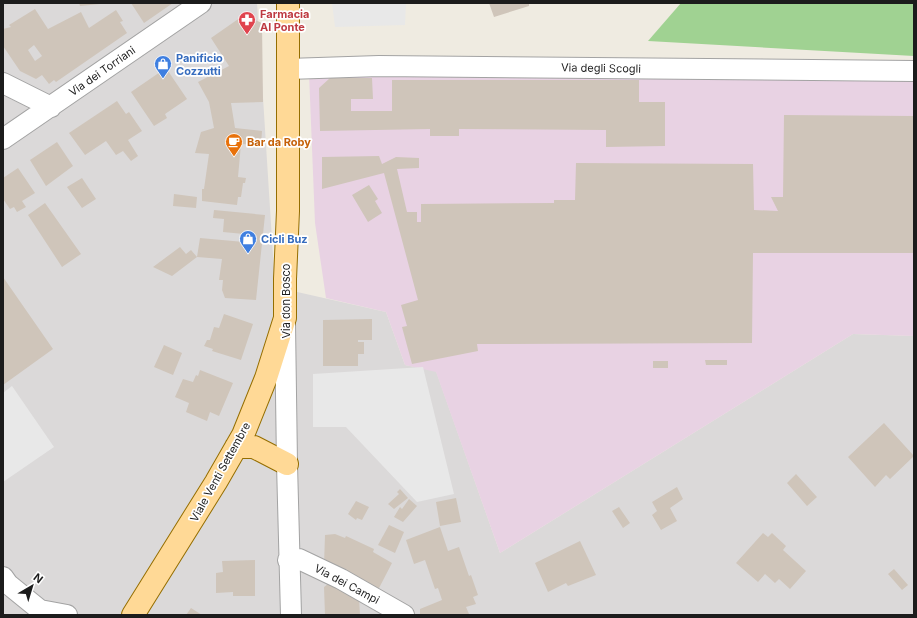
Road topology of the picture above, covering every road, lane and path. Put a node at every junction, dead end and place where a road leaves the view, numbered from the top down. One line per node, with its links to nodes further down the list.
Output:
1 (201, 3): 6 (street, Via dei Torriani)
2 (288, 3): 3 (main road, Via don Bosco)
3 (288, 69): 4 (street, Via degli Scogli); 8 (main road, Via don Bosco)
4 (914, 71)
5 (3, 83): 6 (street)
6 (50, 107): 7 (street, Via dei Torriani)
7 (3, 139)
8 (285, 318): 9 (main road, Viale Venti Settembre)
9 (276, 380): 10 (main road, Viale Venti Settembre); 11 (street)
10 (236, 447): 11 (main road); 15 (main road, Viale Venti Settembre)
11 (286, 464): 12 (street)
12 (288, 560): 16 (street); 17 (street, Via dei Campi)
13 (3, 577): 14 (street)
14 (67, 615)
15 (133, 615)
16 (291, 615)
17 (404, 615)

